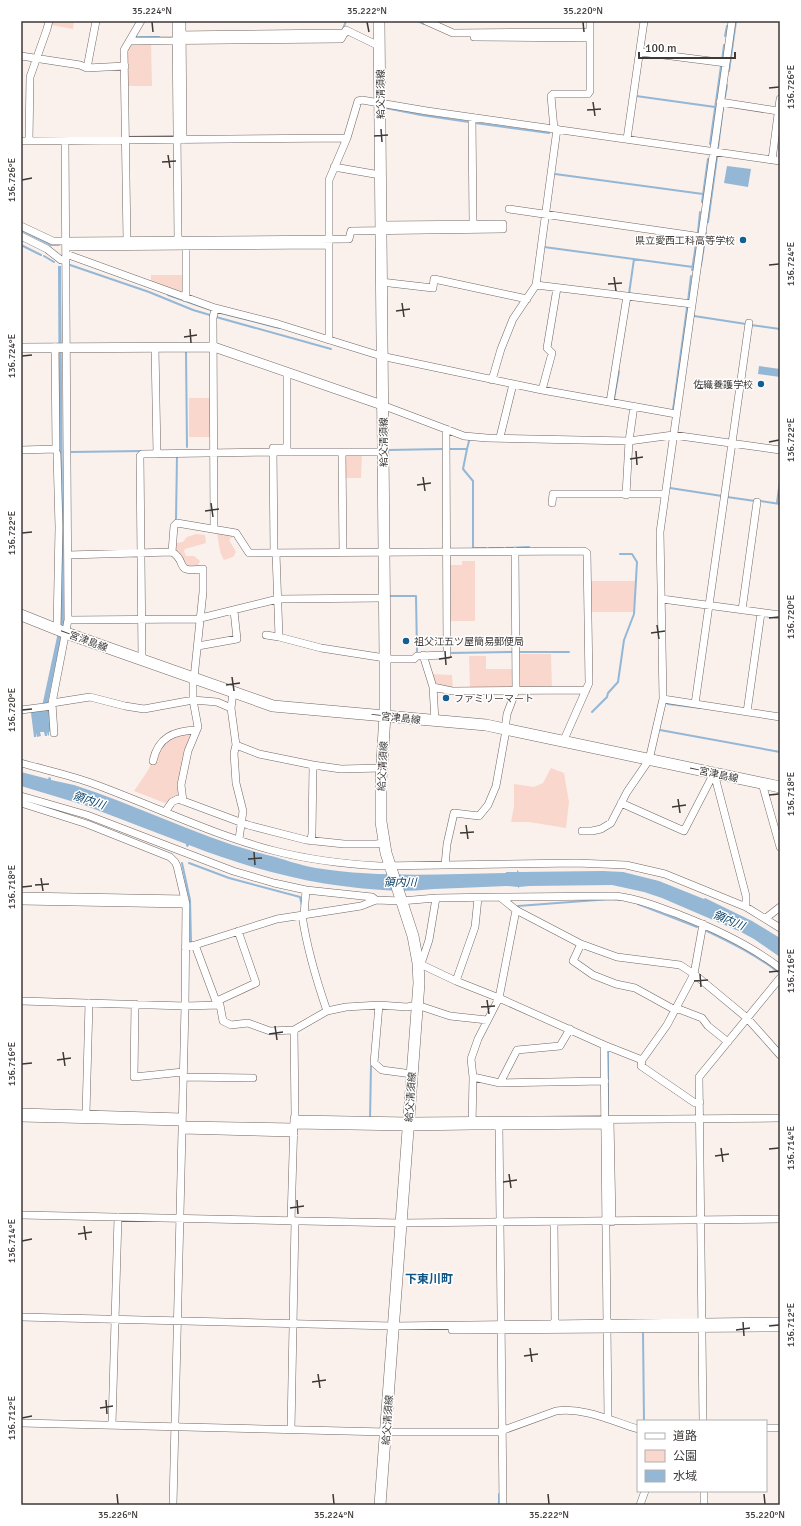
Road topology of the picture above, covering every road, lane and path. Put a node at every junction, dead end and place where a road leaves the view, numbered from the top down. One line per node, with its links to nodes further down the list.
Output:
1 (49, 21): 17 (street)
2 (96, 21): 20 (street)
3 (141, 21): 13 (street)
4 (176, 21): 12 (street)
5 (182, 21): 12 (street)
6 (379, 21): 14 (main road, 給父清須線)
7 (426, 21): 11 (street)
8 (590, 21): 11 (street)
9 (644, 21): 15 (street)
10 (732, 21): 18 (street)
11 (590, 35): 26 (street)
12 (180, 38): 13 (street); 14 (street); 29 (street)
13 (130, 41): 19 (street)
14 (379, 46): 22 (main road, 給父清須線)
15 (640, 52): 18 (street); 28 (street)
16 (21, 56): 17 (street)
17 (36, 58): 20 (street); 31 (street)
18 (726, 63): 23 (street)
19 (125, 66): 20 (street); 33 (street)
20 (87, 68)
21 (780, 99): 24 (street)
22 (380, 102): 25 (street); 27 (street); 38 (main road, 給父清須線)
23 (720, 102): 24 (street); 34 (street)
24 (778, 111): 35 (street)
25 (472, 118): 26 (street); 41 (street)
26 (555, 129): 28 (street); 40 (street)
27 (347, 138): 29 (street); 37 (street)
28 (627, 139): 34 (street)
29 (180, 140): 33 (street); 47 (street)
30 (21, 141): 31 (street)
31 (30, 141): 32 (street)
32 (65, 141): 33 (street); 49 (street)
33 (126, 141): 46 (street)
34 (714, 152): 35 (street); 45 (street)
35 (772, 160): 36 (street)
36 (780, 161)
37 (334, 167): 38 (street); 48 (street)
38 (380, 175): 43 (main road, 給父清須線)
39 (509, 209): 40 (street)
40 (545, 214): 45 (street); 51 (street)
41 (473, 224): 43 (street); 43 (street)
42 (21, 226): 49 (street)
43 (381, 228): 48 (street); 50 (main road, 給父清須線)
44 (21, 236): 49 (street)
45 (702, 237): 56 (street)
46 (127, 241): 47 (street); 49 (street)
47 (183, 242): 48 (street); 49 (street); 54 (street)
48 (329, 242): 59 (street)
49 (66, 250): 54 (street); 60 (street)
50 (381, 282): 55 (street); 64 (main road, 給父清須線)
51 (536, 285): 52 (street); 55 (street)
52 (557, 288): 53 (street); 68 (street)
53 (627, 296): 56 (street); 69 (street)
54 (186, 298): 57 (street)
55 (527, 299): 66 (street)
56 (692, 304): 72 (street)
57 (215, 308): 59 (street); 61 (street)
58 (749, 323): 77 (street)
59 (329, 340): 64 (street)
60 (61, 347): 62 (street); 63 (street); 83 (street); 83 (street)
61 (214, 347): 63 (street); 65 (street); 84 (street)
62 (21, 348)
63 (156, 348): 86 (street)
64 (381, 356): 66 (street); 70 (main road, 給父清須線)
65 (287, 373): 70 (street); 80 (street)
66 (492, 380): 67 (street)
67 (513, 384): 68 (street); 75 (street)
68 (542, 390): 69 (street)
69 (610, 402): 71 (street)
70 (382, 405): 73 (street); 82 (main road, 給父清須線)
71 (634, 406): 72 (street); 76 (street)
72 (676, 414): 74 (street)
73 (446, 429): 75 (street); 96 (street)
74 (673, 435): 76 (street); 77 (street); 87 (street)
75 (500, 438): 76 (street)
76 (629, 441): 88 (street)
77 (732, 443): 79 (street); 103 (street)
78 (21, 450): 83 (street)
79 (780, 450)
80 (273, 452): 81 (street); 84 (street); 98 (street)
81 (342, 452): 82 (street); 94 (street)
82 (383, 452): 95 (main road, 給父清須線)
83 (58, 453): 85 (street); 99 (street); 112 (street)
84 (214, 453): 86 (street); 91 (street)
85 (21, 454)
86 (156, 454): 97 (street)
87 (665, 494): 88 (street); 102 (street)
88 (626, 495): 90 (street)
89 (757, 502): 104 (street)
90 (552, 503)
91 (214, 529): 93 (street); 98 (street)
92 (515, 551): 96 (street); 121 (street); 122 (street)
93 (172, 552): 97 (street); 109 (street)
94 (343, 552): 95 (street); 98 (street)
95 (384, 552): 96 (street); 100 (main road, 給父清須線)
96 (446, 552): 116 (street)
97 (141, 553): 99 (street); 111 (street)
98 (275, 553): 101 (street)
99 (68, 555): 110 (street)
100 (384, 598): 101 (street); 117 (main road, 給父清須線)
101 (278, 599): 105 (street); 114 (street)
102 (662, 599): 103 (street); 125 (street)
103 (709, 606): 104 (street); 126 (street)
104 (742, 610): 106 (street)
105 (234, 611): 109 (street); 115 (street)
106 (761, 613): 108 (street); 130 (street)
107 (21, 615): 112 (main road, 一宮津島線)
108 (780, 615)
109 (200, 619): 111 (street); 115 (street)
110 (68, 620): 111 (street); 112 (street)
111 (142, 621): 118 (street)
112 (61, 631): 118 (main road, 一宮津島線); 127 (street)
113 (266, 635): 114 (street)
114 (279, 637): 117 (street)
115 (198, 646): 119 (street)
116 (423, 656): 117 (street); 120 (street)
117 (385, 658): 131 (main road, 給父清須線)
118 (142, 659): 119 (main road, 一宮津島線)
119 (193, 678): 123 (main road, 一宮津島線); 124 (street)
120 (433, 687): 121 (street); 133 (street)
121 (516, 690): 122 (street); 135 (street)
122 (586, 690): 137 (street)
123 (232, 692): 128 (street); 131 (main road, 一宮津島線)
124 (193, 700): 127 (street); 128 (street); 134 (street)
125 (663, 700): 126 (street); 139 (street)
126 (695, 704): 130 (street)
127 (51, 705): 129 (street); 136 (street)
128 (231, 708): 138 (street)
129 (21, 710)
130 (747, 712): 132 (street)
131 (385, 716): 133 (main road, 一宮津島線); 143 (main road, 給父清須線)
132 (780, 717)
133 (435, 721): 135 (main road, 一宮津島線)
134 (196, 730): 140 (street); 148 (street)
135 (506, 730): 137 (main road, 一宮津島線); 158 (street)
136 (54, 733)
137 (563, 742): 139 (main road, 一宮津島線)
138 (236, 745): 142 (street); 152 (street)
139 (649, 760): 144 (main road, 一宮津島線); 150 (street)
140 (153, 761)
141 (21, 763): 151 (street)
142 (312, 765): 143 (street); 155 (street)
143 (382, 768): 156 (main road, 給父清須線)
144 (714, 773): 145 (main road, 一宮津島線); 150 (street); 169 (street)
145 (762, 783): 146 (main road, 一宮津島線); 157 (street)
146 (780, 787)
147 (21, 796): 160 (street)
148 (183, 801): 151 (street); 152 (street)
149 (21, 802): 168 (street)
150 (621, 803): 153 (street)
151 (166, 812): 154 (street)
152 (242, 823): 154 (street); 155 (street)
153 (582, 831)
154 (239, 839): 159 (street)
155 (311, 841): 156 (street)
156 (384, 843): 159 (main road, 給父清須線)
157 (780, 847)
158 (445, 865): 159 (street); 169 (street)
159 (390, 866): 165 (main road, 給父清須線)
160 (306, 890): 166 (street); 172 (street)
161 (21, 896): 168 (street)
162 (436, 898): 163 (street); 165 (street); 180 (street)
163 (478, 898): 164 (street); 184 (street)
164 (500, 898): 171 (street); 174 (street)
165 (400, 899): 166 (street); 180 (main road, 給父清須線)
166 (376, 900): 172 (street)
167 (21, 901): 168 (street)
168 (185, 902): 179 (street)
169 (746, 907): 173 (street)
170 (780, 907): 173 (street)
171 (516, 910): 177 (street); 185 (street)
172 (303, 915): 176 (street); 194 (street)
173 (766, 918): 175 (street)
174 (703, 924): 181 (street); 182 (street)
175 (780, 928)
176 (238, 931): 178 (street); 188 (street)
177 (581, 944): 182 (street); 193 (street)
178 (195, 945): 179 (street); 188 (street)
179 (185, 947): 192 (street)
180 (419, 963): 184 (street); 191 (main road, 給父清須線)
181 (780, 968)
182 (694, 974): 193 (street); 195 (street)
183 (780, 978): 195 (street)
184 (456, 981): 185 (street)
185 (499, 998): 196 (street); 197 (street)
186 (21, 1001): 187 (street)
187 (89, 1003): 189 (street); 211 (street)
188 (217, 1003): 192 (street); 198 (street)
189 (135, 1004): 192 (street); 204 (street)
190 (379, 1005): 191 (street); 194 (street); 203 (street)
191 (417, 1005): 196 (street); 203 (main road, 給父清須線)
192 (185, 1006): 204 (street)
193 (676, 1009): 199 (street); 202 (street)
194 (327, 1011): 198 (street)
195 (748, 1018): 199 (street); 201 (street)
196 (487, 1020): 205 (street)
197 (570, 1029): 200 (street); 208 (street)
198 (294, 1030): 219 (street)
199 (728, 1042): 209 (street)
200 (604, 1045): 202 (street); 207 (street)
201 (780, 1055)
202 (642, 1060): 209 (street)
203 (412, 1074): 218 (main road, 給父清須線)
204 (183, 1075): 206 (street); 216 (street)
205 (473, 1077): 208 (street); 217 (street)
206 (253, 1078)
207 (605, 1081): 208 (street); 215 (street)
208 (500, 1083)
209 (700, 1102): 214 (street)
210 (21, 1112): 211 (street)
211 (86, 1114): 216 (street)
212 (21, 1118): 216 (street)
213 (780, 1118): 214 (street)
214 (701, 1119): 215 (street); 225 (street)
215 (607, 1121): 217 (street); 220 (street); 229 (street)
216 (182, 1123): 219 (street); 223 (street)
217 (472, 1123): 218 (street); 220 (street)
218 (408, 1124): 219 (street); 230 (main road, 給父清須線)
219 (294, 1126): 226 (street)
220 (499, 1126): 227 (street)
221 (21, 1215): 222 (street)
222 (118, 1217): 223 (street); 233 (street)
223 (180, 1218): 226 (street); 235 (street)
224 (780, 1219): 225 (street)
225 (701, 1220): 229 (street); 237 (street)
226 (293, 1221): 230 (street); 238 (street)
227 (500, 1222): 228 (street); 230 (street); 240 (street)
228 (554, 1222): 229 (street); 236 (street)
229 (609, 1222): 239 (street)
230 (401, 1223): 241 (main road, 給父清須線)
231 (21, 1317): 233 (street)
232 (21, 1321): 233 (street)
233 (115, 1321): 235 (street); 246 (street)
234 (780, 1321): 237 (street)
235 (177, 1323): 238 (street); 247 (street)
236 (555, 1324): 239 (street); 240 (street)
237 (703, 1325): 239 (street); 242 (street); 244 (street)
238 (293, 1326): 241 (street); 251 (street)
239 (607, 1326): 240 (street); 243 (street)
240 (501, 1327): 241 (street); 252 (street)
241 (393, 1328): 253 (main road, 給父清須線)
242 (780, 1328)
243 (608, 1419): 250 (street); 252 (street)
244 (703, 1420)
245 (21, 1423): 246 (street)
246 (112, 1425): 247 (street)
247 (175, 1427): 251 (street); 256 (street)
248 (767, 1428): 249 (street)
249 (780, 1428)
250 (637, 1429)
251 (291, 1430): 253 (street)
252 (502, 1430): 253 (street); 258 (street)
253 (386, 1432): 257 (main road, 給父清須線)
254 (645, 1492): 259 (street)
255 (704, 1492): 260 (street)
256 (173, 1505)
257 (380, 1505)
258 (503, 1505)
259 (640, 1505)
260 (704, 1505)

